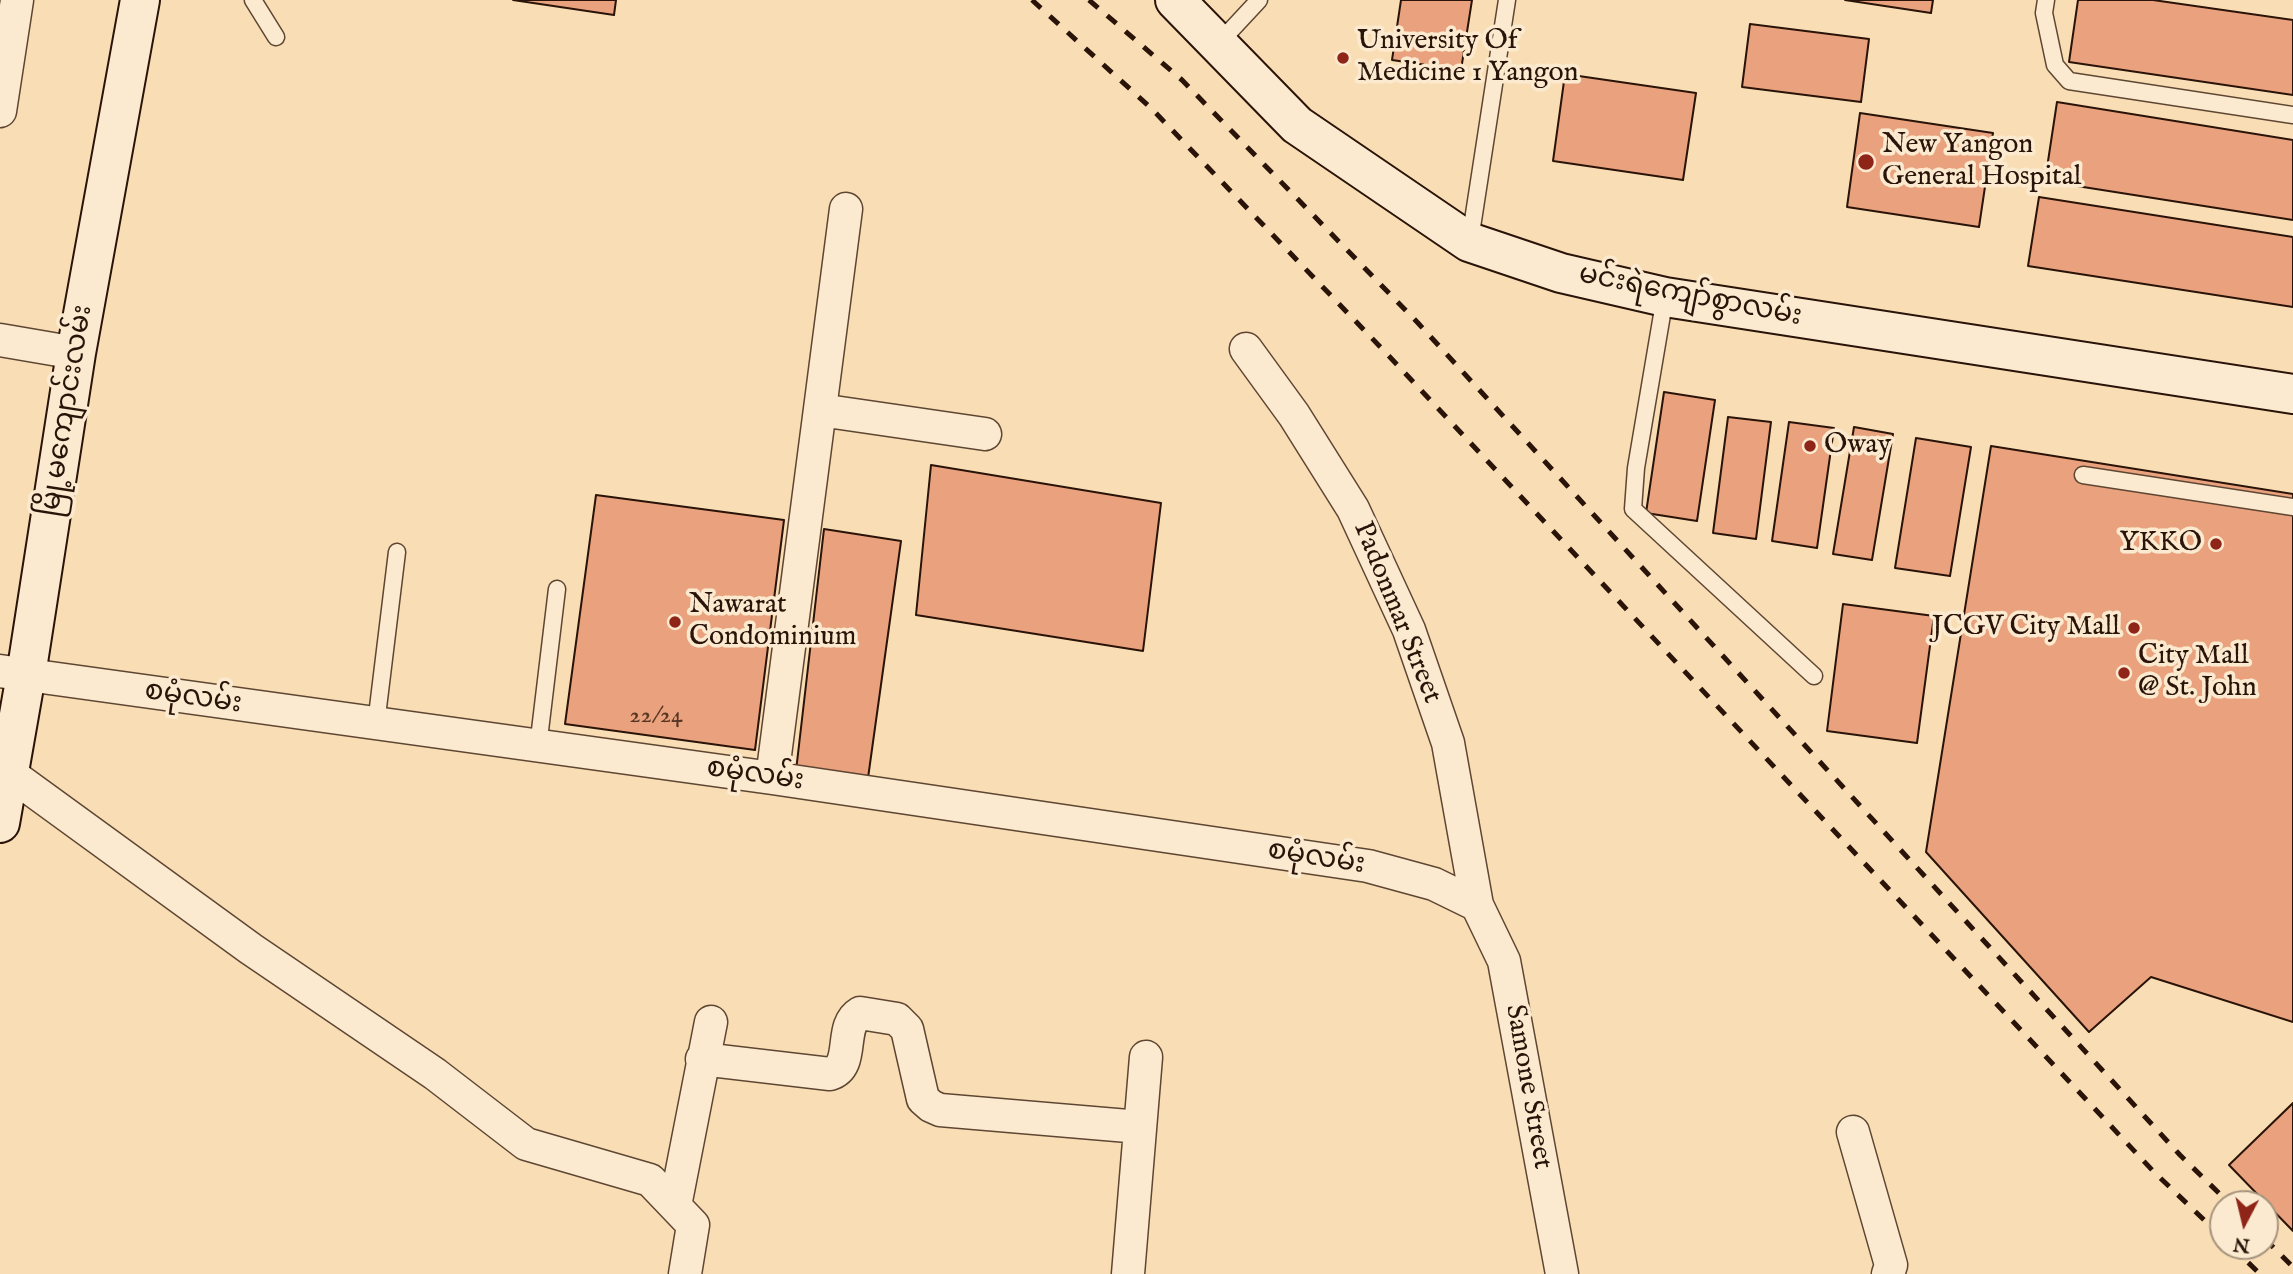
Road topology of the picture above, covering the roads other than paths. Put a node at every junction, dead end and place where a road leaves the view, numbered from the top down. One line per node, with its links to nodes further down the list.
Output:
1 (18, 0): 10 (street)
2 (140, 0): 17 (main road, မြို့မကျောင်းလမ်း)
3 (253, 0): 8 (lane)
4 (1175, 0): 9 (main road, မင်းရဲကျော်စွာလမ်း)
5 (1259, 0): 9 (lane)
6 (1507, 0): 13 (lane)
7 (2046, 0): 11 (lane)
8 (276, 37)
9 (1219, 43): 13 (main road, မင်းရဲကျော်စွာလမ်း)
10 (0, 111)
11 (2293, 115)
12 (846, 209): 19 (street)
13 (1469, 242): 14 (main road, မင်းရဲကျော်စွာလမ်း)
14 (1665, 297): 18 (main road, မင်းရဲကျော်စွာလမ်း); 26 (lane)
15 (0, 340): 17 (street)
16 (1246, 349): 32 (street, Padonmar Street)
17 (76, 353): 25 (main road, မြို့မကျောင်းလမ်း)
18 (2293, 394)
19 (820, 410): 20 (street); 30 (street)
20 (985, 435)
21 (2083, 475): 22 (lane)
22 (2293, 507)
23 (397, 552): 27 (lane)
24 (557, 589): 28 (lane)
25 (13, 673): 27 (street, စမုံလမ်း); 29 (main road, မြို့မကျောင်းလမ်း)
26 (1814, 676)
27 (376, 724): 28 (street, စမုံလမ်း)
28 (538, 747): 30 (street, စမုံလမ်း)
29 (9, 773): 31 (main road, မြို့မကျောင်းလမ်း); 38 (street)
30 (772, 778): 32 (street, စမုံလမ်း)
31 (0, 823)
32 (1477, 905): 41 (street, Samone Street)
33 (711, 1023): 35 (street)
34 (1146, 1057): 36 (street)
35 (702, 1059): 36 (street); 38 (street)
36 (1140, 1127): 40 (street)
37 (1853, 1132): 42 (street)
38 (675, 1206): 39 (street)
39 (685, 1274)
40 (1128, 1274)
41 (1562, 1274)
42 (1888, 1274)

